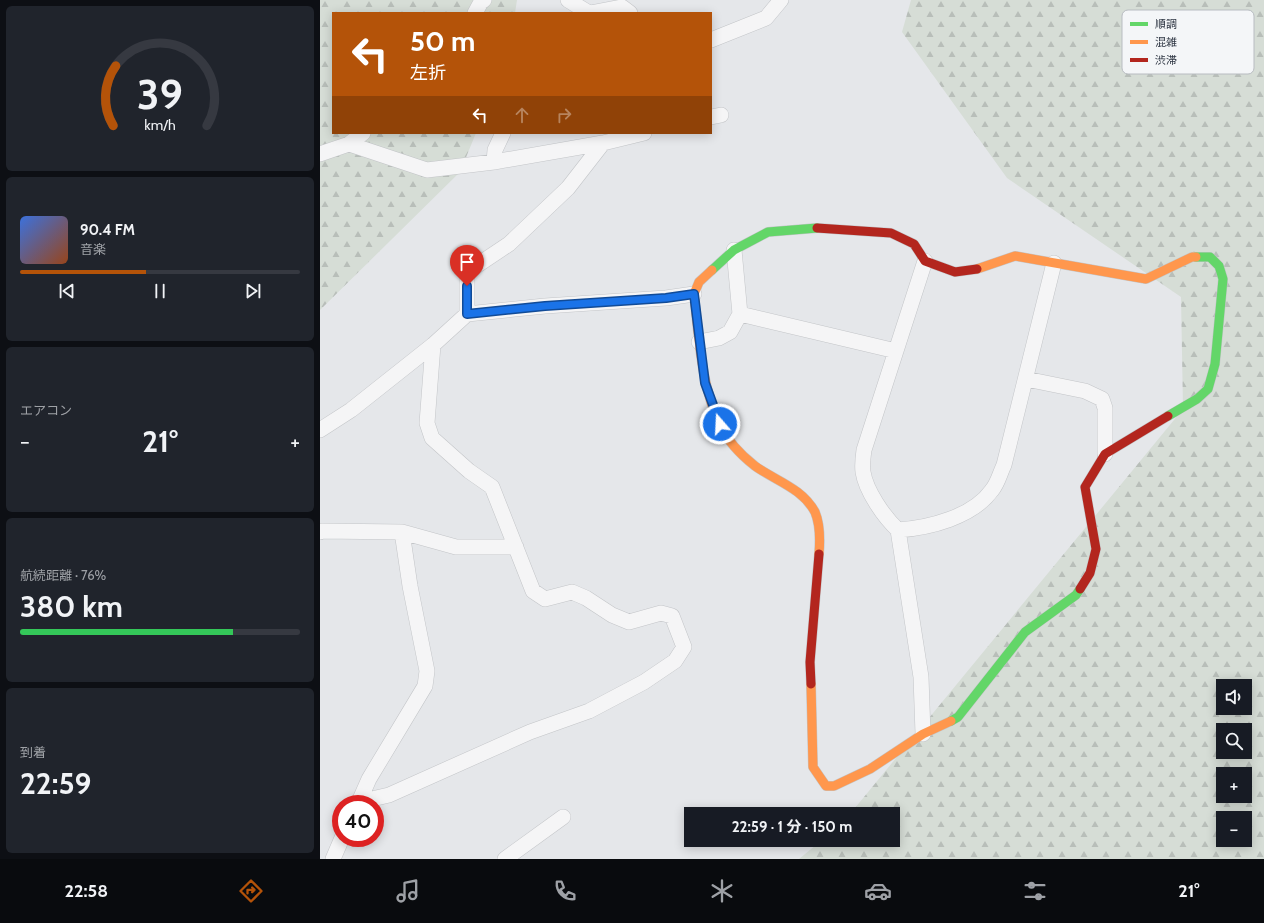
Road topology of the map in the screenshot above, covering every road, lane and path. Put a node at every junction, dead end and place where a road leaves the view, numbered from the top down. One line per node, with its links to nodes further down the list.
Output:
1 (484, 0): 4 (street)
2 (568, 0): 5 (street)
3 (781, 0): 8 (street)
4 (476, 12)
5 (587, 12)
6 (594, 12): 7 (street)
7 (629, 12)
8 (712, 40)
9 (362, 134): 13 (street)
10 (503, 134): 15 (street)
11 (640, 134): 12 (street)
12 (603, 143): 15 (street); 20 (street)
13 (349, 144): 14 (street); 15 (street)
14 (320, 154)
15 (494, 162)
16 (734, 250): 17 (street); 19 (street); 21 (street)
17 (925, 261): 18 (street); 24 (street)
18 (1054, 263): 25 (street); 27 (street)
19 (694, 294): 20 (street); 22 (street)
20 (467, 314): 23 (street)
21 (740, 314): 22 (street); 24 (street)
22 (699, 342): 32 (street)
23 (433, 345): 26 (street); 31 (street)
24 (896, 351): 28 (street)
25 (1026, 379): 27 (street); 28 (street)
26 (320, 430)
27 (1105, 454): 32 (street)
28 (898, 530): 32 (street)
29 (320, 532): 30 (street)
30 (402, 532): 31 (street); 33 (street)
31 (516, 547): 34 (street)
32 (923, 734)
33 (362, 795)
34 (384, 796)
35 (564, 817): 38 (street)
36 (338, 847): 37 (street)
37 (333, 859)
38 (505, 859)

